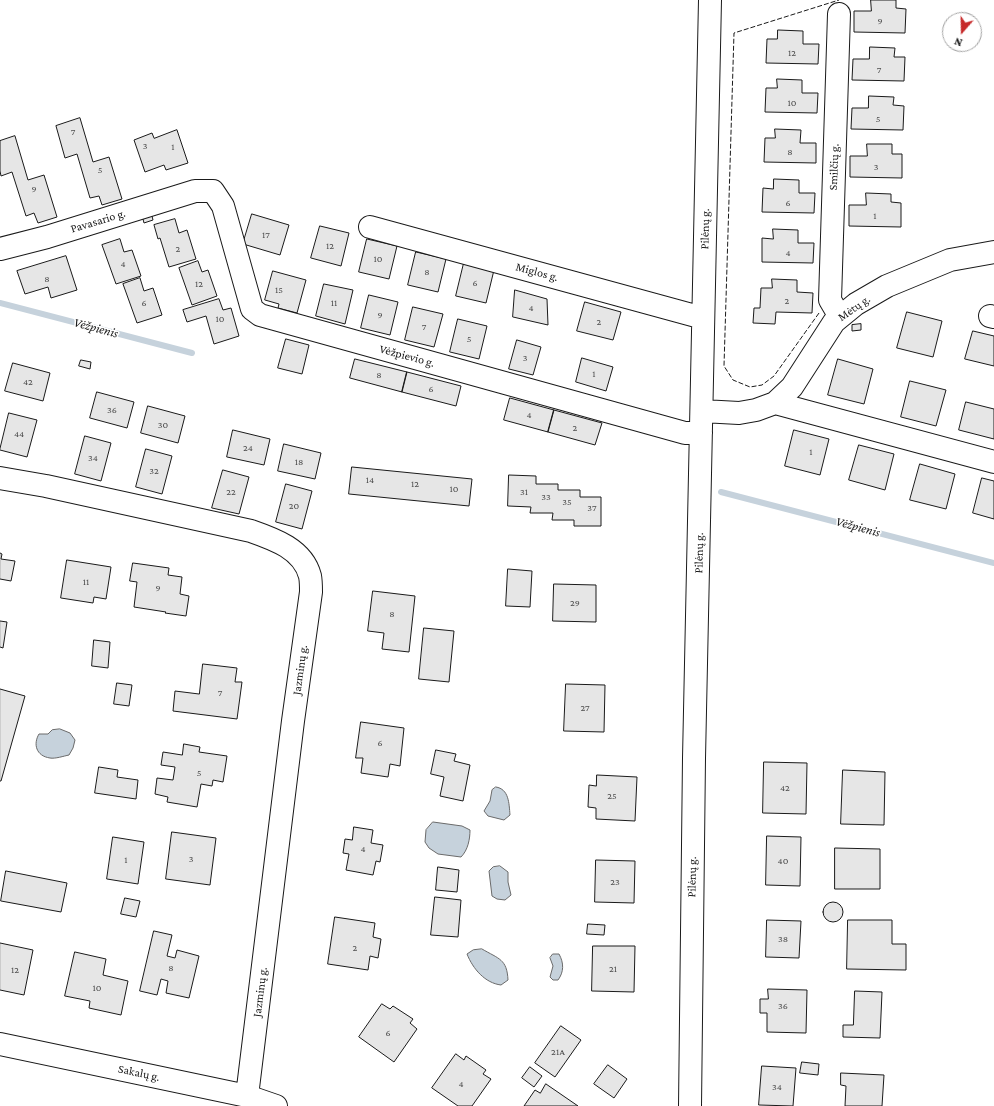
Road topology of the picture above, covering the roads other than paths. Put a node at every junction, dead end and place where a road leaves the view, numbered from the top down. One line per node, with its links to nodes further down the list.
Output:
1 (710, 0): 8 (street, Pilėnų g.)
2 (839, 14): 7 (street, Smilčių g.)
3 (195, 190): 5 (street, Pavasario g.); 11 (street, Vėžpievio g.)
4 (370, 227): 8 (street, Miglos g.)
5 (0, 249)
6 (994, 252): 7 (street, Mėtų g.)
7 (840, 317): 9 (street, Mėtų g.)
8 (703, 318): 10 (street, Pilėnų g.)
9 (775, 403): 10 (street, Mėtų g.); 12 (street)
10 (702, 411): 11 (street, Pilėnų g.)
11 (701, 433): 17 (street, Pilėnų g.)
12 (994, 462)
13 (0, 478): 15 (street, Jazminų g.)
14 (0, 1044): 15 (street, Sakalų g.)
15 (247, 1096): 16 (street, Sakalų g.)
16 (276, 1106)
17 (690, 1106)

